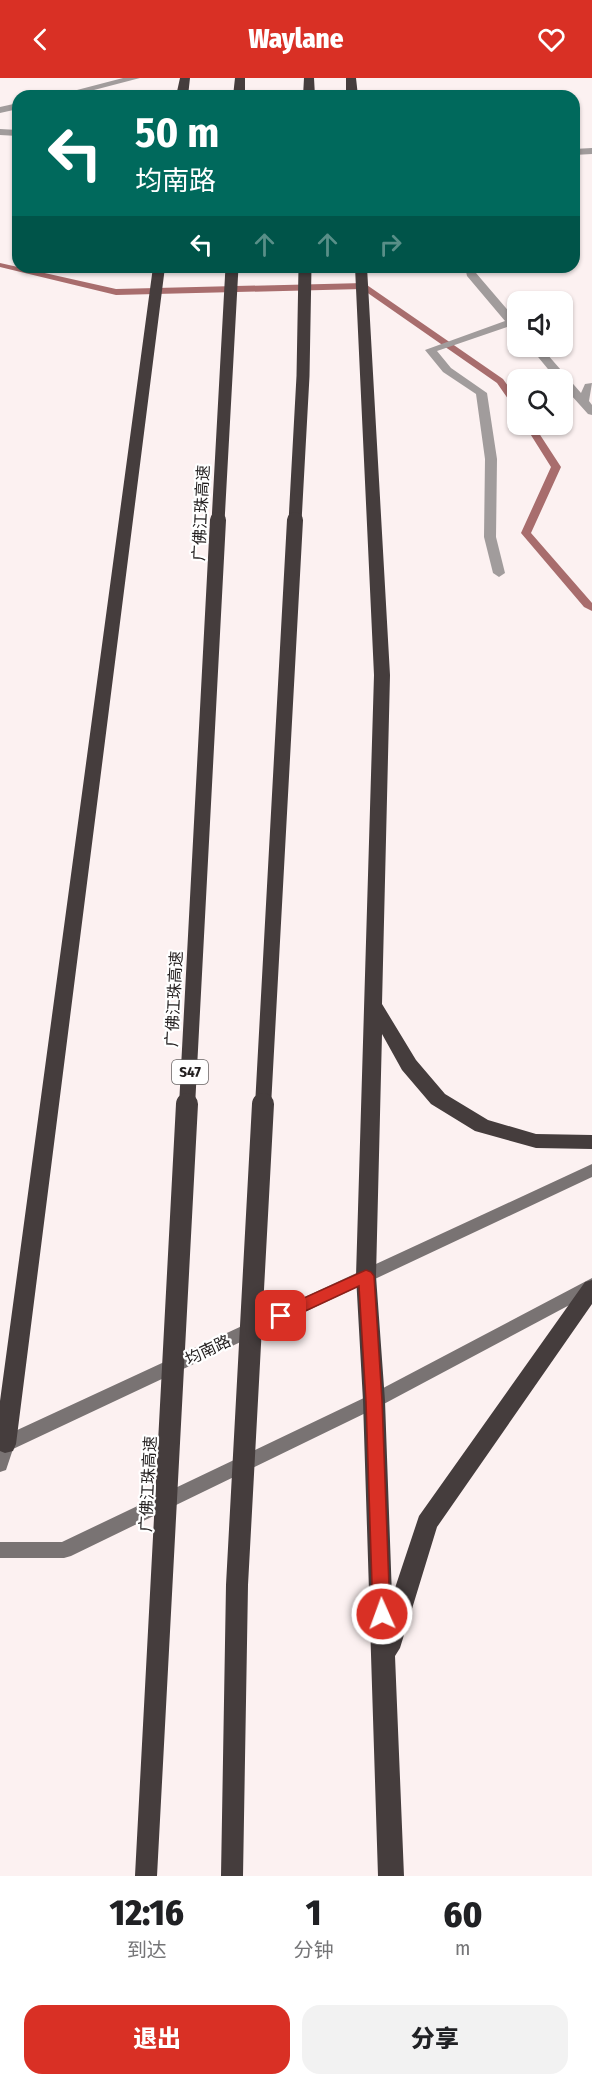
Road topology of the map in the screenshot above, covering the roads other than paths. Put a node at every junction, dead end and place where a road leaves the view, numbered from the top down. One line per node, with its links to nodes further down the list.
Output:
1 (135, 78): 2 (street)
2 (84, 90)
3 (158, 273): 20 (highway)
4 (232, 273): 24 (highway, 广佛江珠高速 / S47, bridge)
5 (305, 273): 25 (highway, bridge)
6 (361, 273): 14 (highway)
7 (471, 273): 8 (street)
8 (507, 316)
9 (507, 327): 13 (street)
10 (544, 357): 12 (street)
11 (592, 386): 12 (street)
12 (588, 407)
13 (499, 573)
14 (373, 1004): 15 (highway); 17 (highway)
15 (592, 1142)
16 (592, 1170): 17 (main road, 均南路)
17 (366, 1276): 19 (highway); 20 (main road, 均南路)
18 (592, 1286): 19 (main road); 23 (highway)
19 (374, 1401): 22 (main road); 23 (highway)
20 (5, 1444): 21 (main road)
21 (0, 1464)
22 (0, 1550)
23 (383, 1661): 26 (highway)
24 (146, 1876)
25 (232, 1876)
26 (391, 1876)

